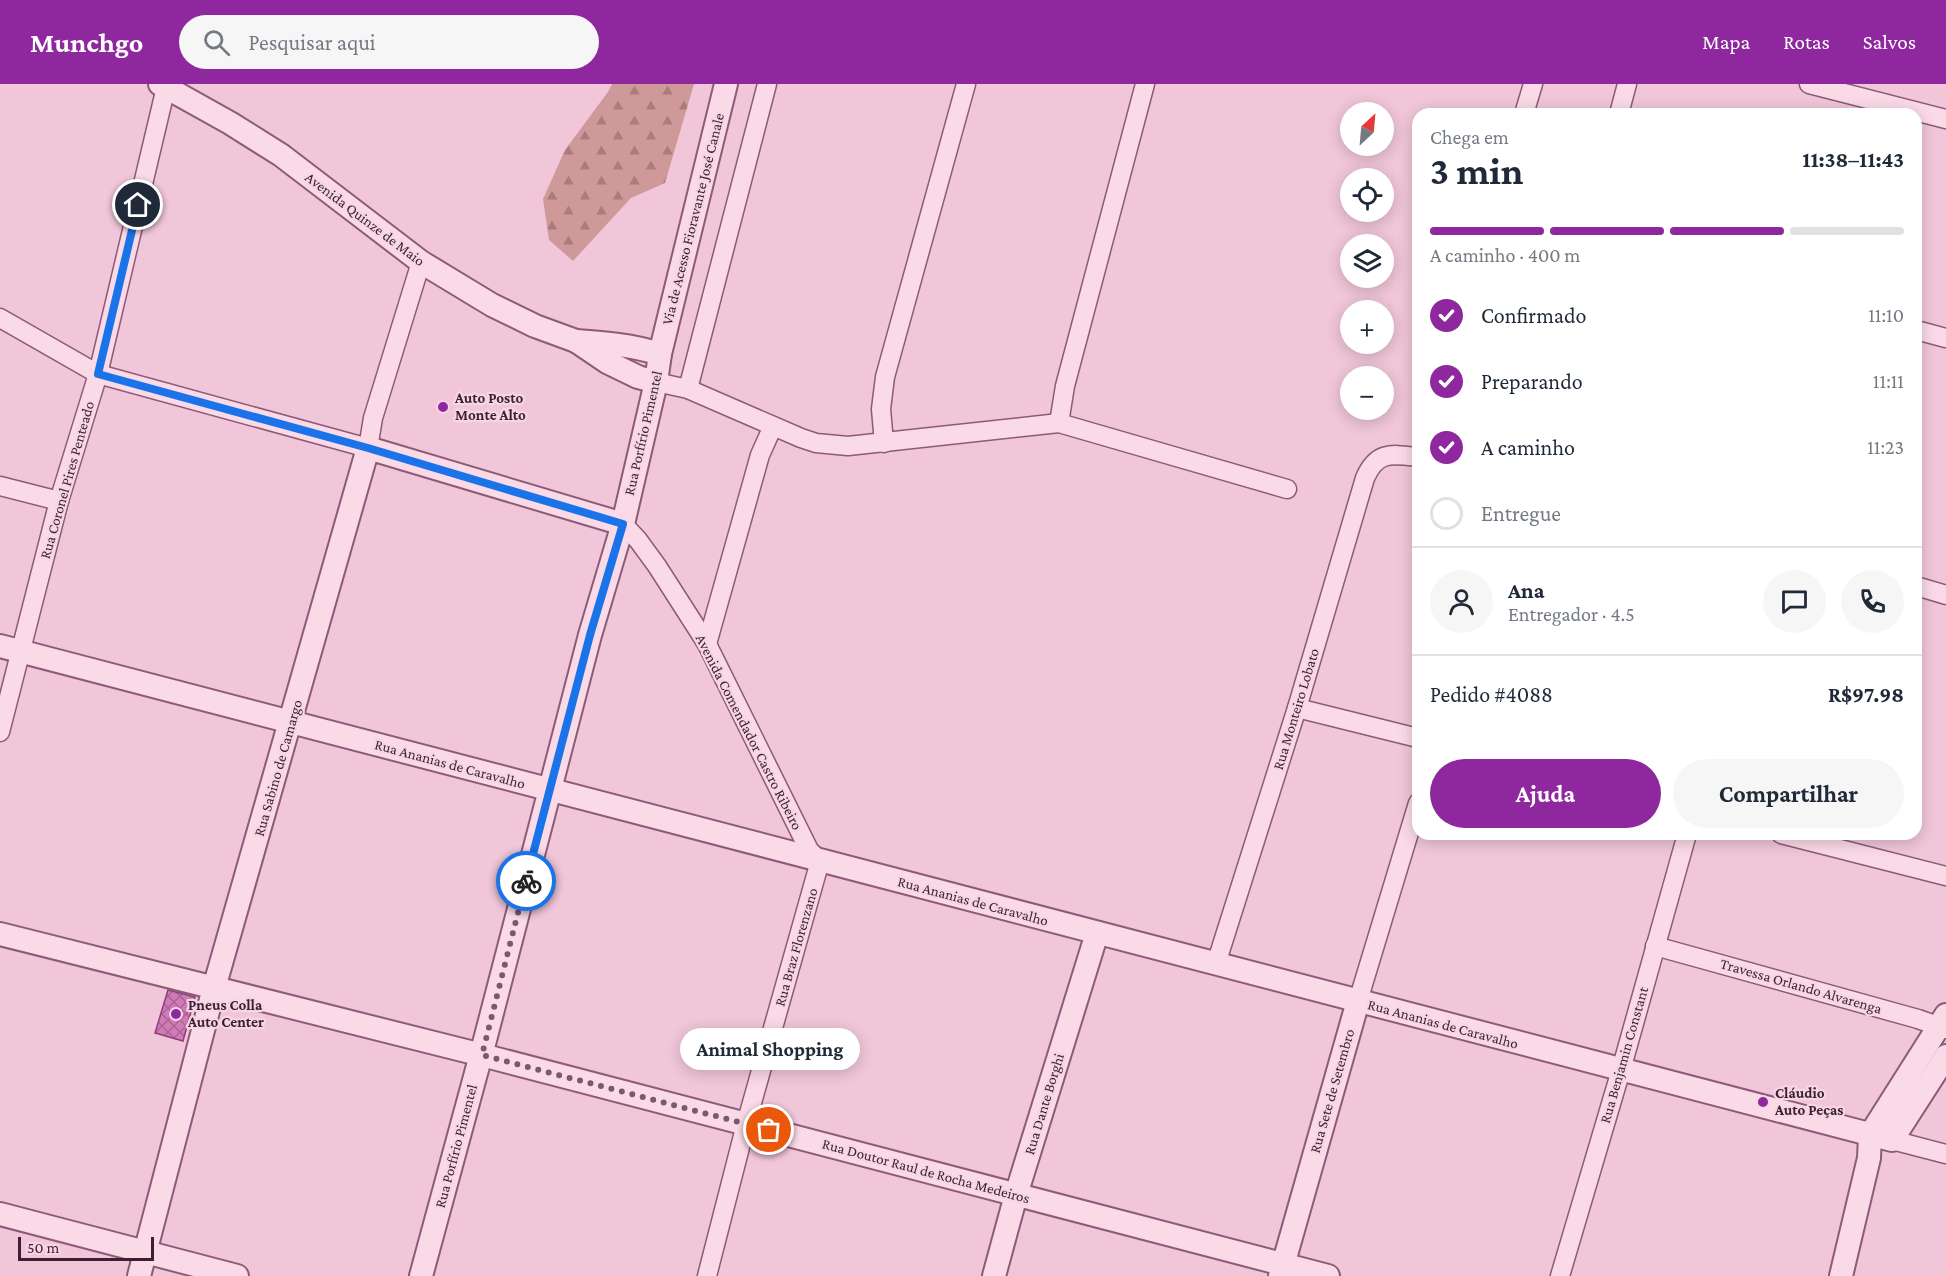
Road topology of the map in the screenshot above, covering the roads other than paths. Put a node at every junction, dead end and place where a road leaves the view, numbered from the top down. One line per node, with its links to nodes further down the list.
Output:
1 (726, 84): 19 (street, Via de Acesso Fioravante José Canale)
2 (767, 84): 22 (street)
3 (966, 84): 25 (street)
4 (1144, 84): 23 (street)
5 (1533, 84): 9 (street)
6 (1628, 84): 10 (street)
7 (1809, 84): 11 (street)
8 (163, 85): 14 (street, Avenida Quinze de Maio); 20 (street, Rua Coronel Pires Penteado)
9 (1526, 108)
10 (1621, 108)
11 (1890, 108)
12 (1922, 115): 13 (street)
13 (1946, 119)
14 (421, 262): 18 (street, Avenida Quinze de Maio); 26 (street, Rua Sabino de Camargo)
15 (0, 318): 20 (street)
16 (1922, 332): 17 (street)
17 (1946, 338)
18 (576, 341): 19 (street); 21 (street)
19 (660, 354): 21 (street, Rua Porfírio Pimentel)
20 (98, 374): 26 (street); 30 (street, Rua Coronel Pires Penteado)
21 (656, 382): 22 (street); 31 (street, Rua Porfírio Pimentel)
22 (688, 389): 24 (street)
23 (1059, 423): 25 (street); 29 (street)
24 (773, 426): 25 (street); 34 (street)
25 (884, 442)
26 (368, 448): 31 (street); 37 (street, Rua Sabino de Camargo)
27 (1412, 456): 36 (street, Rua Monteiro Lobato)
28 (0, 486): 30 (street)
29 (1287, 489)
30 (60, 501): 35 (street, Rua Coronel Pires Penteado)
31 (623, 524): 34 (street, Avenida Comendador Castro Ribeiro); 40 (street, Rua Porfírio Pimentel)
32 (1922, 588): 33 (street)
33 (1946, 595)
34 (707, 644): 44 (street, Avenida Comendador Castro Ribeiro)
35 (10, 649): 37 (street, Rua Ananias de Caravalho); 38 (street, Rua Coronel Pires Penteado)
36 (1297, 708): 39 (street); 49 (street, Rua Monteiro Lobato)
37 (291, 723): 40 (street, Rua Ananias de Caravalho); 50 (street, Rua Sabino de Camargo)
38 (0, 732)
39 (1412, 737)
40 (549, 790): 44 (street, Rua Ananias de Caravalho); 53 (street, Rua Porfírio Pimentel)
41 (1412, 823): 51 (street, Rua Sete de Setembro)
42 (1685, 840): 48 (street, Rua Benjamin Constant)
43 (1805, 840): 45 (street)
44 (820, 861): 46 (street, Rua Ananias de Caravalho); 56 (street, Rua Braz Florenzano)
45 (1946, 876)
46 (1097, 933): 49 (street, Rua Ananias de Caravalho); 59 (street, Rua Dante Borghi)
47 (0, 934): 50 (street, Rua Doutor Raul de Rocha Medeiros)
48 (1655, 946): 52 (street, Travessa Orlando Alvarenga); 55 (street, Rua Benjamin Constant)
49 (1216, 964): 51 (street, Rua Ananias de Caravalho)
50 (214, 988): 53 (street, Rua Doutor Raul de Rocha Medeiros); 61 (street, Rua Sabino de Camargo)
51 (1358, 1001): 55 (street, Rua Ananias de Caravalho); 62 (street, Rua Sete de Setembro)
52 (1943, 1023): 57 (street)
53 (482, 1055): 56 (street, Rua Doutor Raul de Rocha Medeiros); 65 (street, Rua Porfírio Pimentel)
54 (1946, 1056): 57 (street)
55 (1621, 1070): 57 (street, Rua Ananias de Caravalho); 69 (street, Rua Benjamin Constant)
56 (746, 1124): 59 (street, Rua Doutor Raul de Rocha Medeiros); 66 (street, Rua Braz Florenzano)
57 (1881, 1138): 58 (street, Rua Ananias de Caravalho); 70 (street)
58 (1946, 1154)
59 (1016, 1195): 62 (street, Rua Doutor Raul de Rocha Medeiros); 67 (street, Rua Dante Borghi)
60 (0, 1214): 61 (street)
61 (146, 1252): 63 (street, Rua Sabino de Camargo); 64 (street)
62 (1282, 1270): 68 (street, Rua Doutor Raul de Rocha Medeiros)
63 (139, 1276)
64 (237, 1276)
65 (421, 1276)
66 (707, 1276)
67 (994, 1276)
68 (1328, 1276)
69 (1560, 1276)
70 (1841, 1276)

